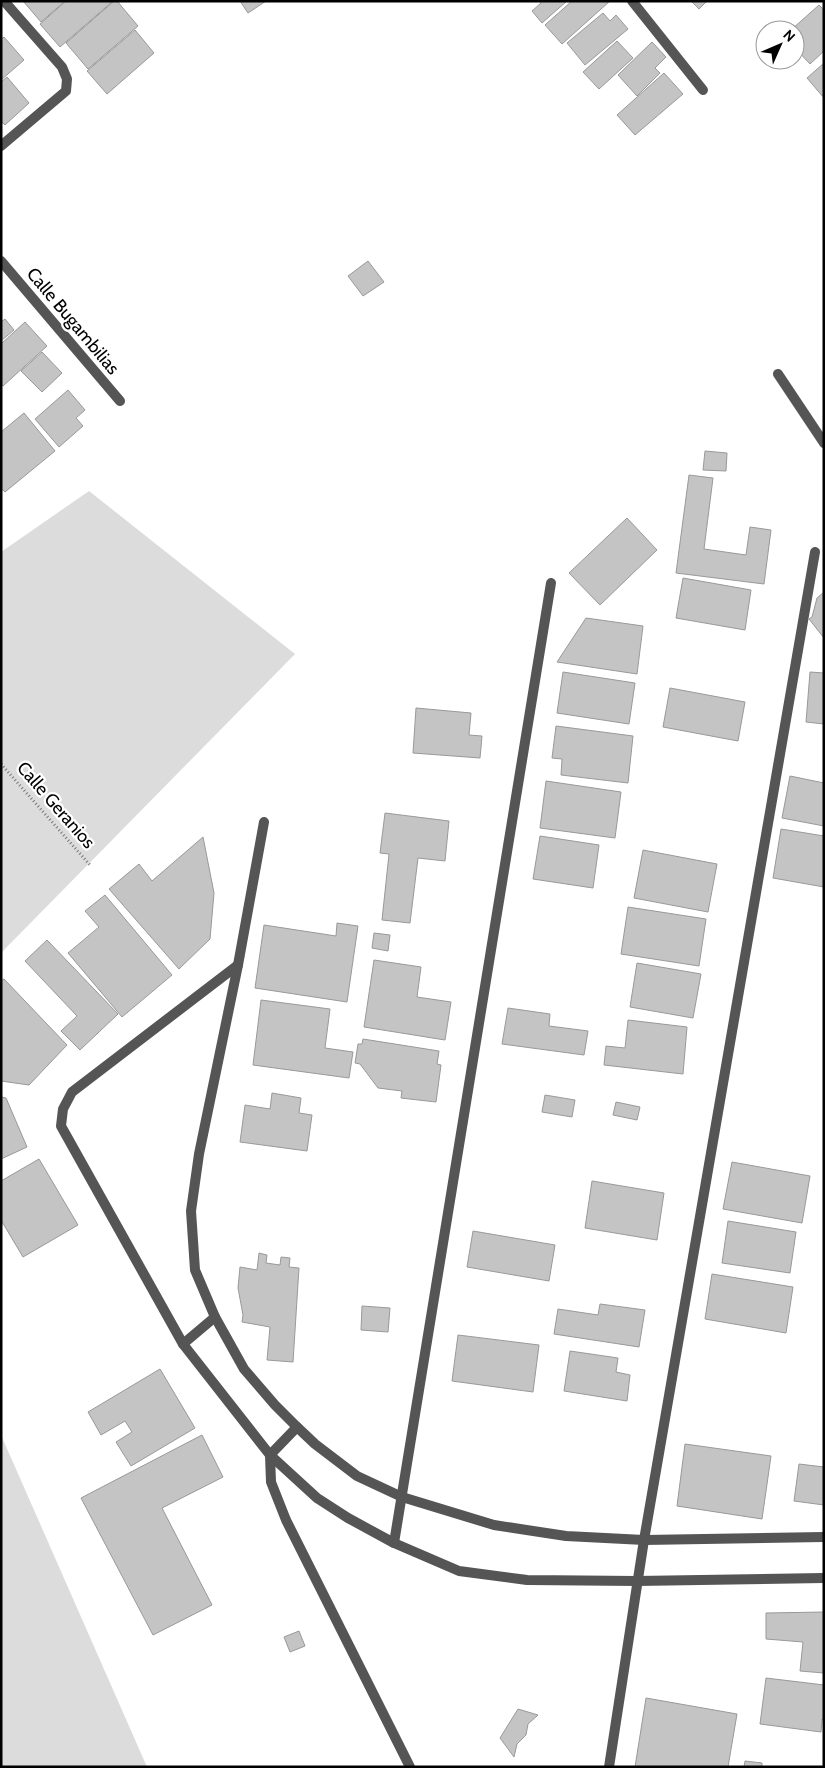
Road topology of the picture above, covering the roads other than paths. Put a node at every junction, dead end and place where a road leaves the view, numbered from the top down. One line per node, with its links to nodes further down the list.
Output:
1 (4, 1): 4 (street)
2 (632, 1): 3 (street)
3 (703, 90)
4 (1, 146)
5 (1, 261): 7 (street, Calle Bugambilias)
6 (778, 374): 8 (street)
7 (120, 401)
8 (824, 443)
9 (816, 552): 19 (street)
10 (551, 582): 17 (street)
11 (264, 822): 12 (street)
12 (238, 965): 13 (street); 14 (street)
13 (215, 1318): 14 (street); 15 (street)
14 (183, 1344): 16 (street)
15 (297, 1427): 16 (street); 17 (street)
16 (270, 1455): 20 (street); 23 (street)
17 (402, 1497): 19 (street); 20 (street)
18 (824, 1537): 19 (street)
19 (644, 1540): 22 (street)
20 (394, 1543): 22 (street)
21 (824, 1578): 22 (street)
22 (637, 1581): 24 (street)
23 (410, 1767)
24 (609, 1767)

